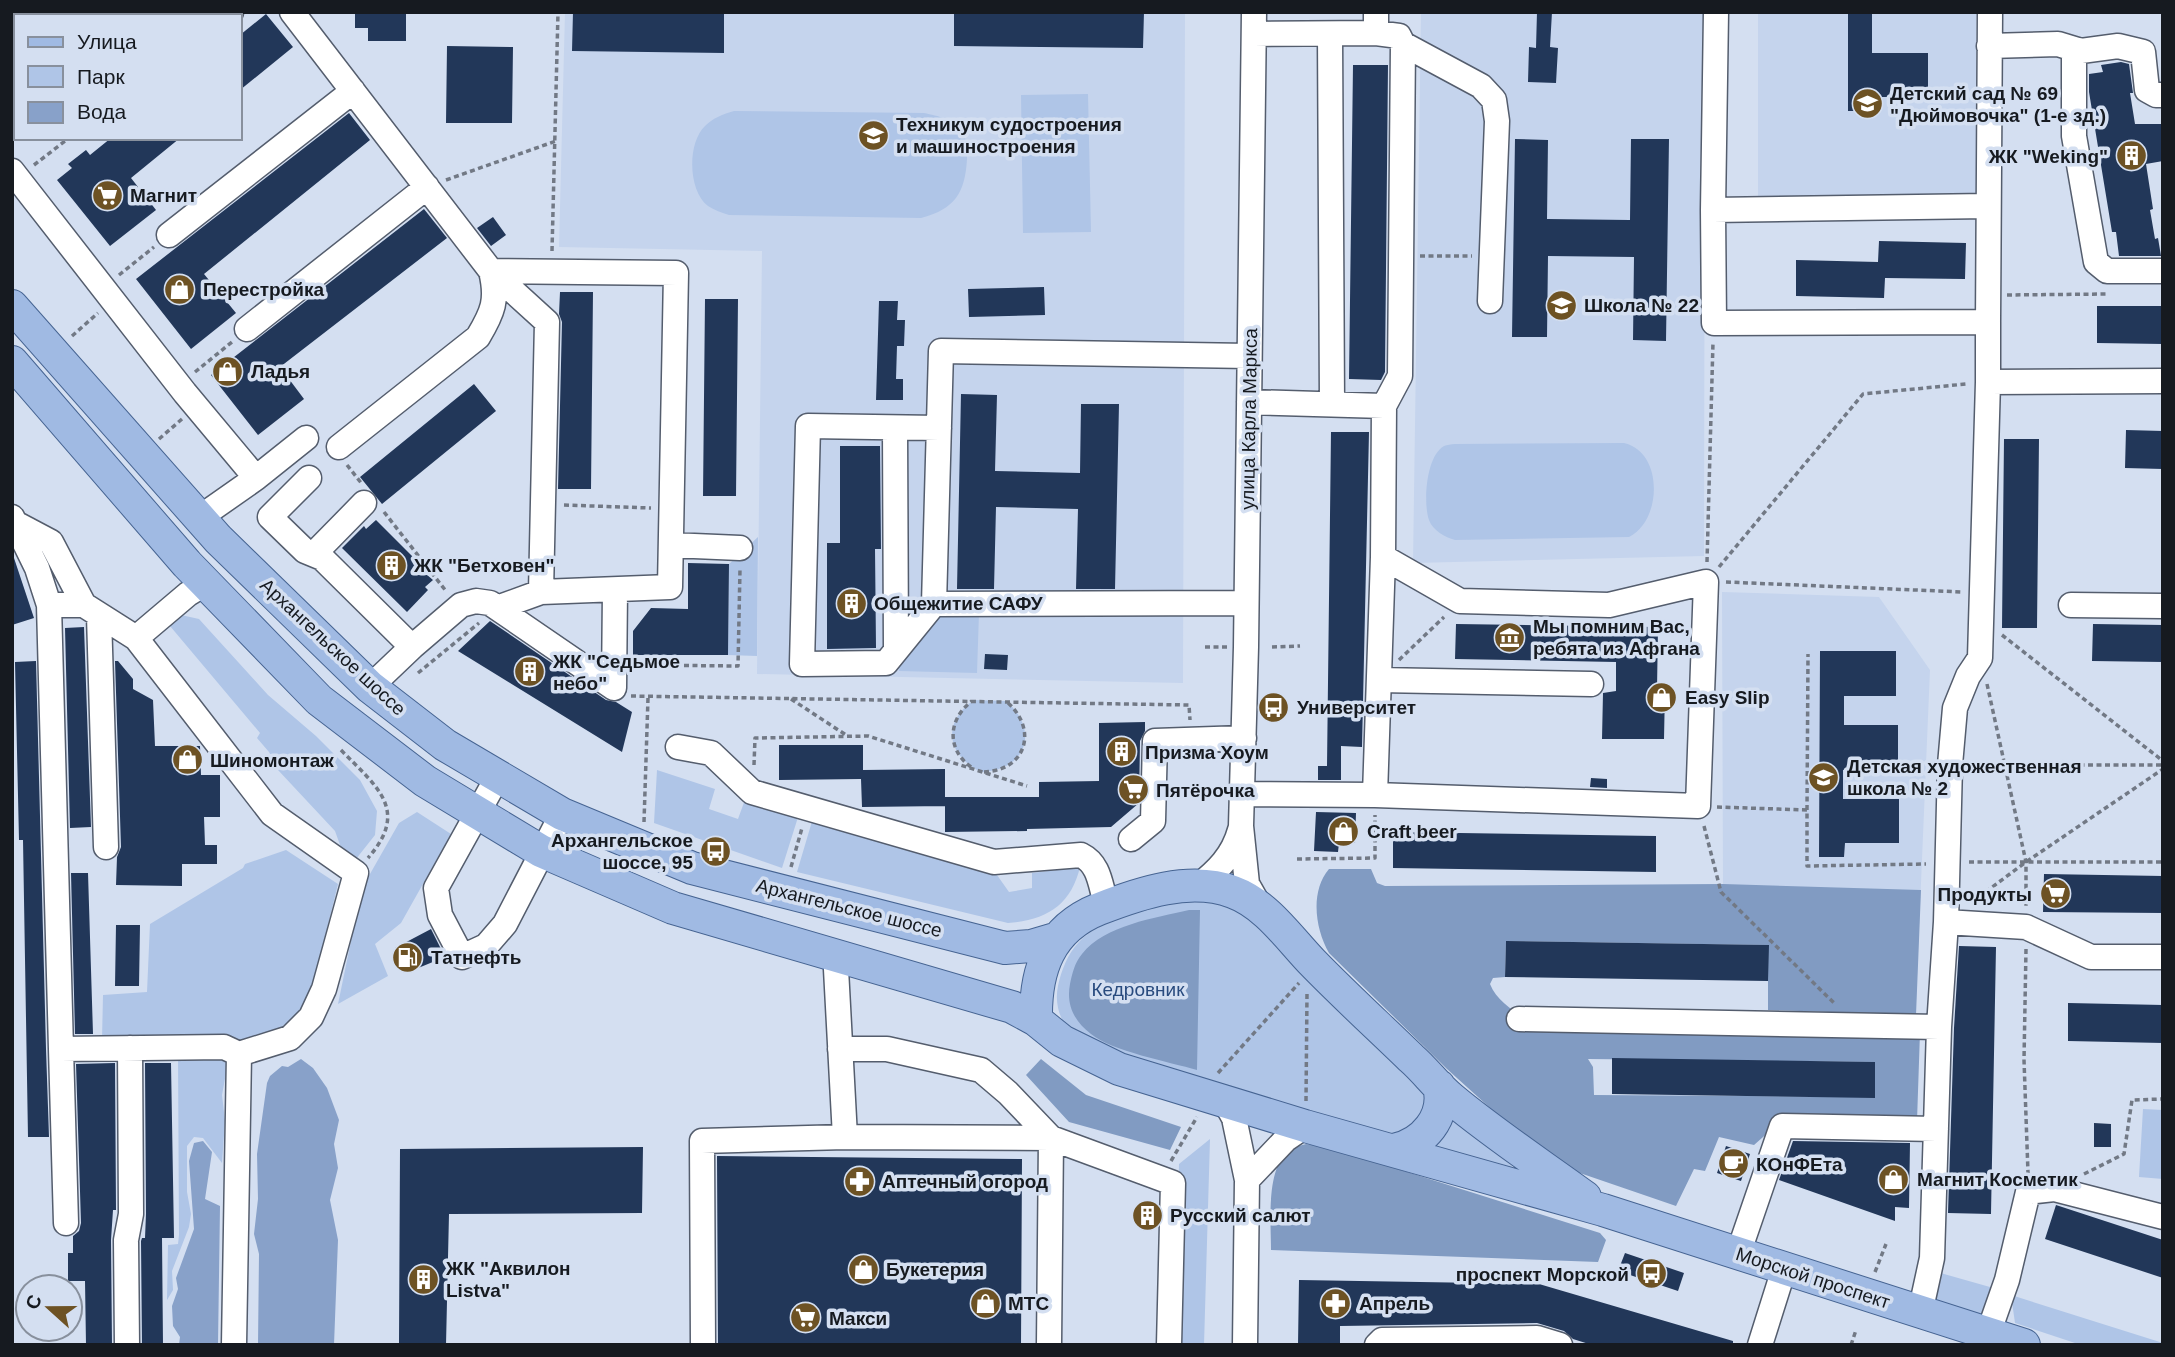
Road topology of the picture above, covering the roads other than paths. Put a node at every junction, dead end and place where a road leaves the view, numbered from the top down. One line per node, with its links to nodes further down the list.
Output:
1 (292, 12): 10 (street)
2 (1716, 12): 15 (street)
3 (1990, 12): 8 (street)
4 (1254, 23): 6 (street); 23 (street, улица Карла Маркса)
5 (1376, 23): 6 (street); 7 (street)
6 (1330, 35): 28 (street)
7 (1404, 44): 19 (street); 29 (street)
8 (1989, 46): 9 (street); 14 (street)
9 (2074, 49): 11 (street); 18 (street)
10 (353, 91): 13 (street); 16 (street)
11 (2163, 95)
12 (20, 170): 34 (street)
13 (427, 187): 17 (street); 22 (street)
14 (1987, 206): 15 (street); 21 (street)
15 (1713, 210): 21 (street)
16 (169, 235)
17 (491, 271): 33 (street); 39 (street); 45 (street)
18 (2163, 271)
19 (1490, 301)
20 (12, 306): 37 (main road, Архангельское шоссе)
21 (1988, 322): 26 (street)
22 (247, 329)
23 (1249, 356): 27 (street, улица Карла Маркса); 31 (street)
24 (12, 362): 43 (main road)
25 (2163, 381): 26 (street)
26 (1988, 382): 73 (street)
27 (1249, 402): 28 (street); 46 (street, улица Карла Маркса)
28 (1332, 404): 29 (street)
29 (1384, 407): 42 (street)
30 (895, 428): 31 (street); 55 (street); 55 (street)
31 (939, 428): 47 (street)
32 (306, 438): 34 (street)
33 (340, 447)
34 (256, 478): 37 (street)
35 (309, 478): 41 (street)
36 (370, 500): 41 (street)
37 (199, 518): 58 (main road, Архангельское шоссе)
38 (15, 520): 48 (street); 52 (street)
39 (671, 545): 40 (street); 44 (street)
40 (740, 548)
41 (314, 555): 54 (street)
42 (1383, 557): 56 (street); 63 (street)
43 (206, 583): 53 (street); 64 (main road)
44 (615, 590): 45 (street); 51 (street)
45 (541, 592): 51 (street)
46 (1246, 603): 47 (street); 59 (street, улица Карла Маркса)
47 (934, 604): 55 (street)
48 (49, 605): 52 (street); 81 (street)
49 (2071, 605): 50 (street)
50 (2163, 606)
51 (497, 608): 54 (street)
52 (92, 610): 53 (street); 68 (street)
53 (136, 638): 83 (street)
54 (412, 646): 58 (street)
55 (896, 650)
56 (1379, 680): 57 (street); 63 (street)
57 (1591, 684)
58 (370, 687): 61 (main road, Архангельское шоссе)
59 (1244, 738): 62 (street, улица Карла Маркса); 67 (street)
60 (678, 747): 71 (street)
61 (497, 778): 64 (street); 65 (main road, Архангельское шоссе)
62 (1242, 794): 63 (street); 66 (street, улица Карла Маркса)
63 (1375, 795)
64 (477, 812): 69 (main road); 69 (street)
65 (562, 814): 69 (street); 74 (main road, Архангельское шоссе)
66 (1241, 826): 70 (street); 72 (street)
67 (1131, 839)
68 (106, 847)
69 (541, 851): 75 (main road)
70 (1197, 887): 71 (main road); 72 (main road)
71 (1107, 906): 74 (main road)
72 (1260, 907): 84 (main road)
73 (1946, 922): 76 (street); 79 (street)
74 (1058, 938): 78 (main road)
75 (838, 956): 78 (main road); 82 (street)
76 (2163, 957)
77 (1519, 1019): 79 (street)
78 (1036, 1020): 85 (main road, Морской проспект)
79 (1939, 1027): 87 (street)
80 (130, 1048): 81 (street); 83 (street); 99 (street)
81 (61, 1049): 94 (street)
82 (840, 1049): 88 (street); 89 (street)
83 (239, 1054): 100 (street)
84 (1438, 1086): 90 (main road); 92 (main road)
85 (1212, 1095): 86 (main road, Морской проспект); 91 (street)
86 (1305, 1113): 90 (main road, Морской проспект); 91 (street)
87 (1936, 1129): 95 (street); 97 (street)
88 (845, 1137): 89 (street); 101 (street)
89 (1051, 1138): 102 (street); 103 (street)
90 (1394, 1150): 92 (main road, Морской проспект)
91 (1247, 1180): 104 (street)
92 (1603, 1210): 95 (main road, Морской проспект)
93 (2163, 1217): 98 (street)
94 (66, 1223)
95 (1738, 1254): 96 (main road, Морской проспект)
96 (1784, 1269): 97 (main road, Морской проспект); 107 (street)
97 (1920, 1313): 98 (main road, Морской проспект)
98 (2003, 1340)
99 (127, 1345)
100 (234, 1345)
101 (703, 1345)
102 (1049, 1345)
103 (1169, 1345)
104 (1245, 1345)
105 (1377, 1345): 106 (street)
106 (1560, 1345)
107 (1760, 1345)

